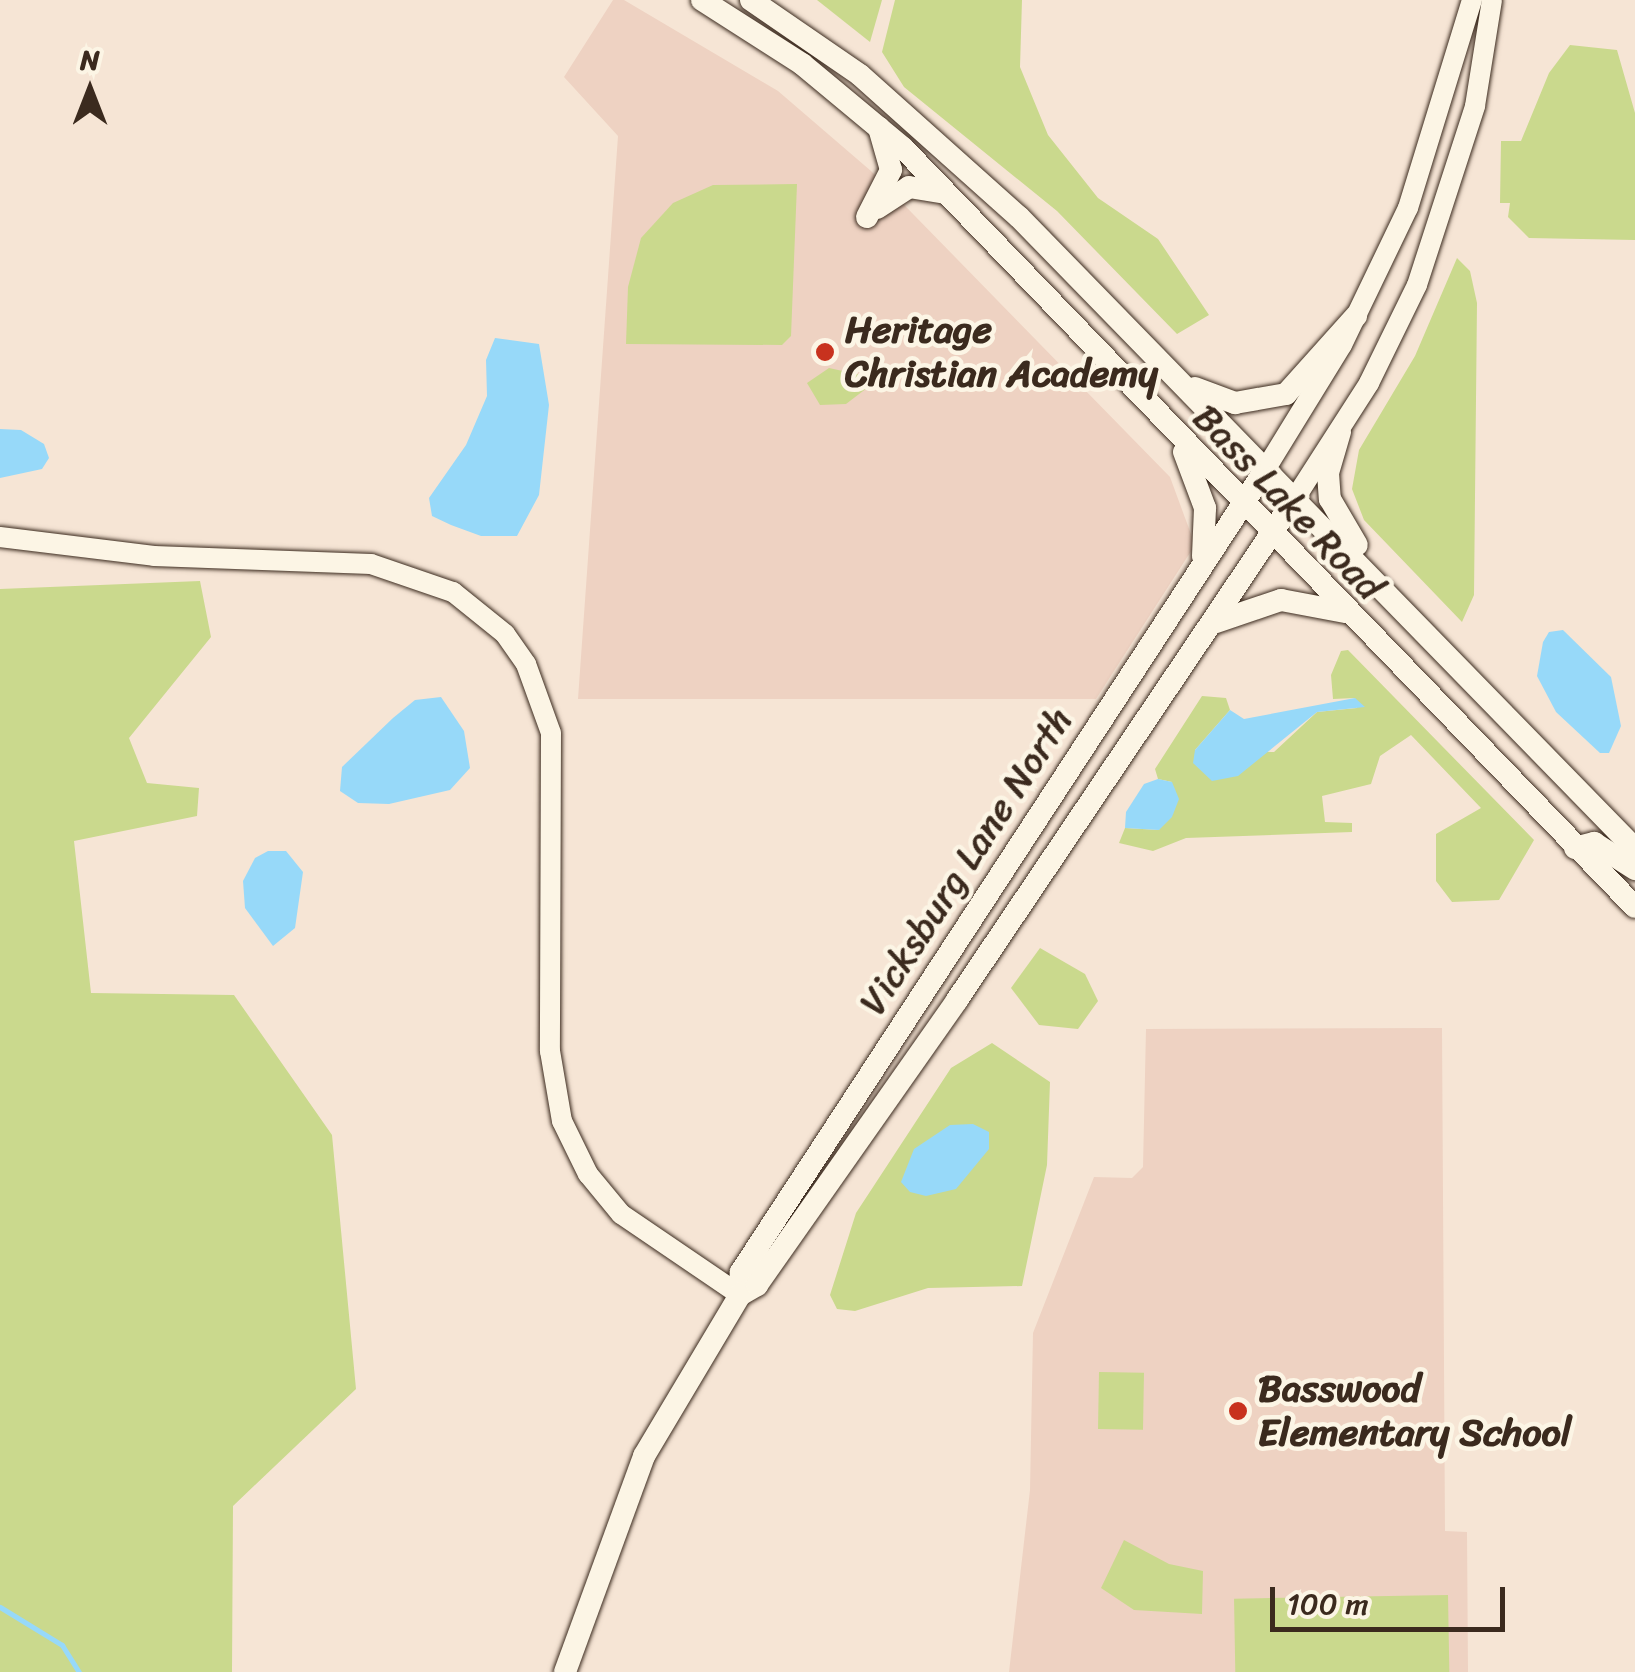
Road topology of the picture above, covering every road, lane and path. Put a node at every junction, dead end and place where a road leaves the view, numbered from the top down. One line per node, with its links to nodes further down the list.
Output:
1 (702, 0): 5 (main road, Bass Lake Road)
2 (750, 0): 8 (main road, Bass Lake Road)
3 (1472, 0): 7 (street)
4 (1492, 0): 9 (street)
5 (878, 125): 6 (main road, Bass Lake Road); 6 (main road)
6 (946, 193): 10 (main road, Bass Lake Road)
7 (1356, 316): 8 (main road); 11 (street)
8 (1166, 369): 11 (main road, Bass Lake Road)
9 (1340, 432): 12 (street); 19 (main road)
10 (1182, 444): 13 (main road, Bass Lake Road); 16 (main road)
11 (1265, 470): 12 (main road, Bass Lake Road); 13 (main road, Vicksburg Lane North)
12 (1294, 500): 14 (main road, Vicksburg Lane North); 19 (main road, Bass Lake Road)
13 (1242, 504): 14 (main road, Bass Lake Road); 16 (main road, Vicksburg Lane North)
14 (1272, 534): 17 (main road, Bass Lake Road); 18 (main road, Vicksburg Lane North)
15 (0, 537): 24 (street)
16 (1201, 564): 24 (main road, Vicksburg Lane North)
17 (1348, 613): 18 (main road); 20 (main road, Bass Lake Road)
18 (1210, 625): 24 (main road, Vicksburg Lane North)
19 (1521, 731): 21 (main road, Bass Lake Road)
20 (1575, 848): 22 (main road); 23 (main road, Bass Lake Road)
21 (1635, 849)
22 (1635, 869)
23 (1635, 907)
24 (740, 1295): 25 (main road, Vicksburg Lane North)
25 (565, 1672)

